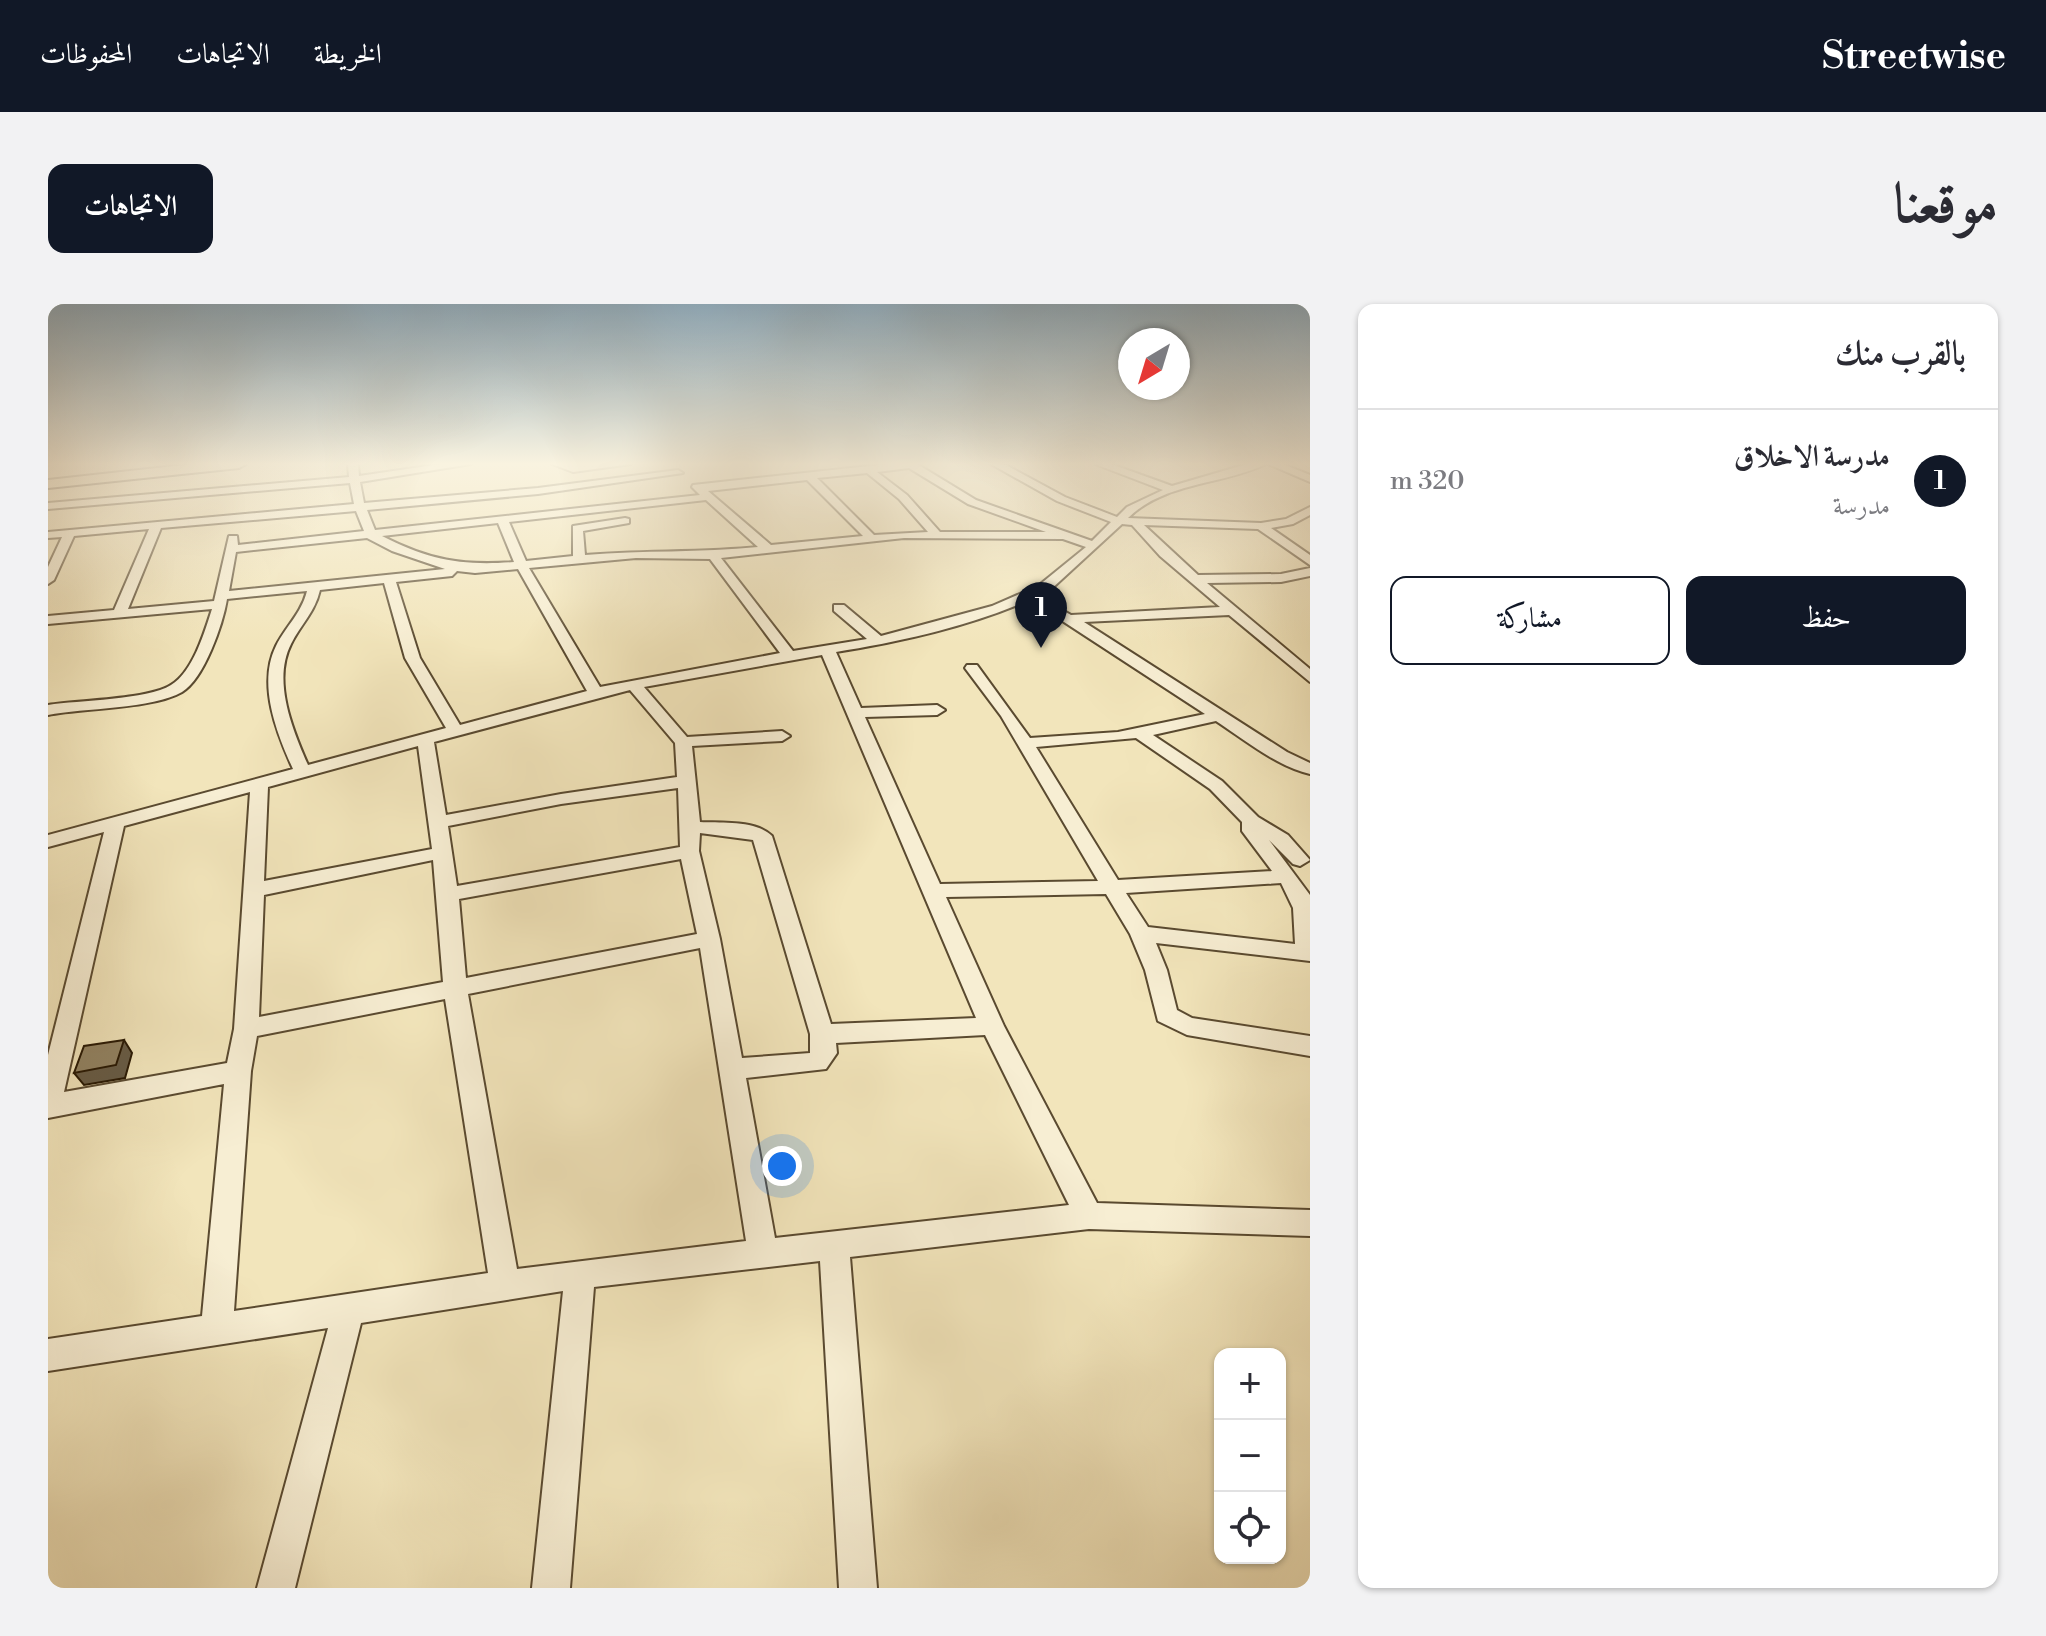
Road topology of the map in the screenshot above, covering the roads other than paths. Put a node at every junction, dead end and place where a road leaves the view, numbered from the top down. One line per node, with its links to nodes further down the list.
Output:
1 (157, 524): 16 (street); 39 (street)
2 (236, 524): 23 (street)
3 (367, 524): 19 (street)
4 (456, 524): 19 (street)
5 (504, 524): 28 (street)
6 (607, 524): 26 (street)
7 (739, 524): 24 (street)
8 (858, 524): 21 (street)
9 (927, 524): 17 (street)
10 (1028, 524): 20 (street)
11 (1115, 524): 22 (street)
12 (1137, 524): 32 (street)
13 (1174, 524): 15 (street)
14 (1276, 524): 15 (street)
15 (1261, 526): 27 (street)
16 (70, 533): 18 (street); 33 (street)
17 (936, 534): 20 (street); 21 (street)
18 (48, 535)
19 (371, 535): 23 (street); 29 (street)
20 (1059, 536): 22 (street)
21 (871, 538): 24 (street)
22 (1094, 546): 35 (street)
23 (231, 549): 36 (street)
24 (768, 549): 25 (street)
25 (713, 555): 26 (street); 44 (street)
26 (579, 559): 28 (street)
27 (1309, 559)
28 (520, 565): 29 (street); 48 (street)
29 (475, 569): 31 (street)
30 (1310, 572): 32 (street)
31 (389, 579): 34 (street); 53 (street)
32 (1194, 579): 38 (street)
33 (48, 580)
34 (314, 588): 36 (street); 60 (street)
35 (1029, 597): 40 (street); 42 (street)
36 (221, 600): 39 (street); 49 (street)
37 (839, 608): 42 (street)
38 (1230, 611): 40 (street); 46 (street)
39 (119, 613): 41 (street)
40 (1069, 619): 52 (street)
41 (48, 620)
42 (878, 641): 43 (street)
43 (827, 649): 44 (street); 51 (street)
44 (790, 656): 47 (street)
45 (972, 668): 58 (street)
46 (1310, 677)
47 (635, 686): 48 (street); 57 (street)
48 (596, 693): 53 (street)
49 (48, 710)
50 (937, 710): 51 (street)
51 (855, 713): 72 (street)
52 (1218, 716): 54 (street); 59 (street)
53 (455, 729): 56 (street)
54 (1139, 733): 58 (street); 69 (street)
55 (782, 736): 57 (street)
56 (425, 737): 60 (street); 63 (street)
57 (683, 742): 61 (street)
58 (1025, 743): 70 (street)
59 (1310, 769)
60 (303, 773): 62 (street)
61 (687, 781): 63 (street); 65 (street)
62 (259, 786): 64 (street); 71 (street)
63 (439, 822): 68 (street)
64 (115, 824): 66 (street); 84 (street)
65 (691, 827): 67 (street); 80 (street)
66 (48, 841)
67 (689, 851): 73 (street); 75 (street)
68 (440, 853): 71 (street); 73 (street)
69 (1293, 864): 70 (street); 76 (street)
70 (1113, 887): 72 (street); 74 (street)
71 (253, 890): 79 (street)
72 (934, 891): 78 (street)
73 (448, 894): 77 (street)
74 (1141, 934): 76 (street); 81 (street)
75 (709, 939): 77 (street); 82 (street)
76 (1309, 953)
77 (455, 987): 79 (street); 90 (street)
78 (992, 1026): 80 (street); 85 (street)
79 (246, 1029): 83 (street)
80 (822, 1034): 82 (street)
81 (1310, 1046)
82 (731, 1069): 88 (street)
83 (238, 1071): 84 (street); 92 (street)
84 (48, 1106)
85 (1089, 1216): 86 (street); 87 (street)
86 (1310, 1223)
87 (834, 1247): 88 (street); 96 (street)
88 (763, 1253): 89 (street)
89 (580, 1274): 90 (street); 95 (street)
90 (505, 1286): 91 (street)
91 (349, 1309): 92 (street); 94 (street)
92 (217, 1328): 93 (street)
93 (48, 1355)
94 (276, 1588)
95 (551, 1588)
96 (858, 1588)

